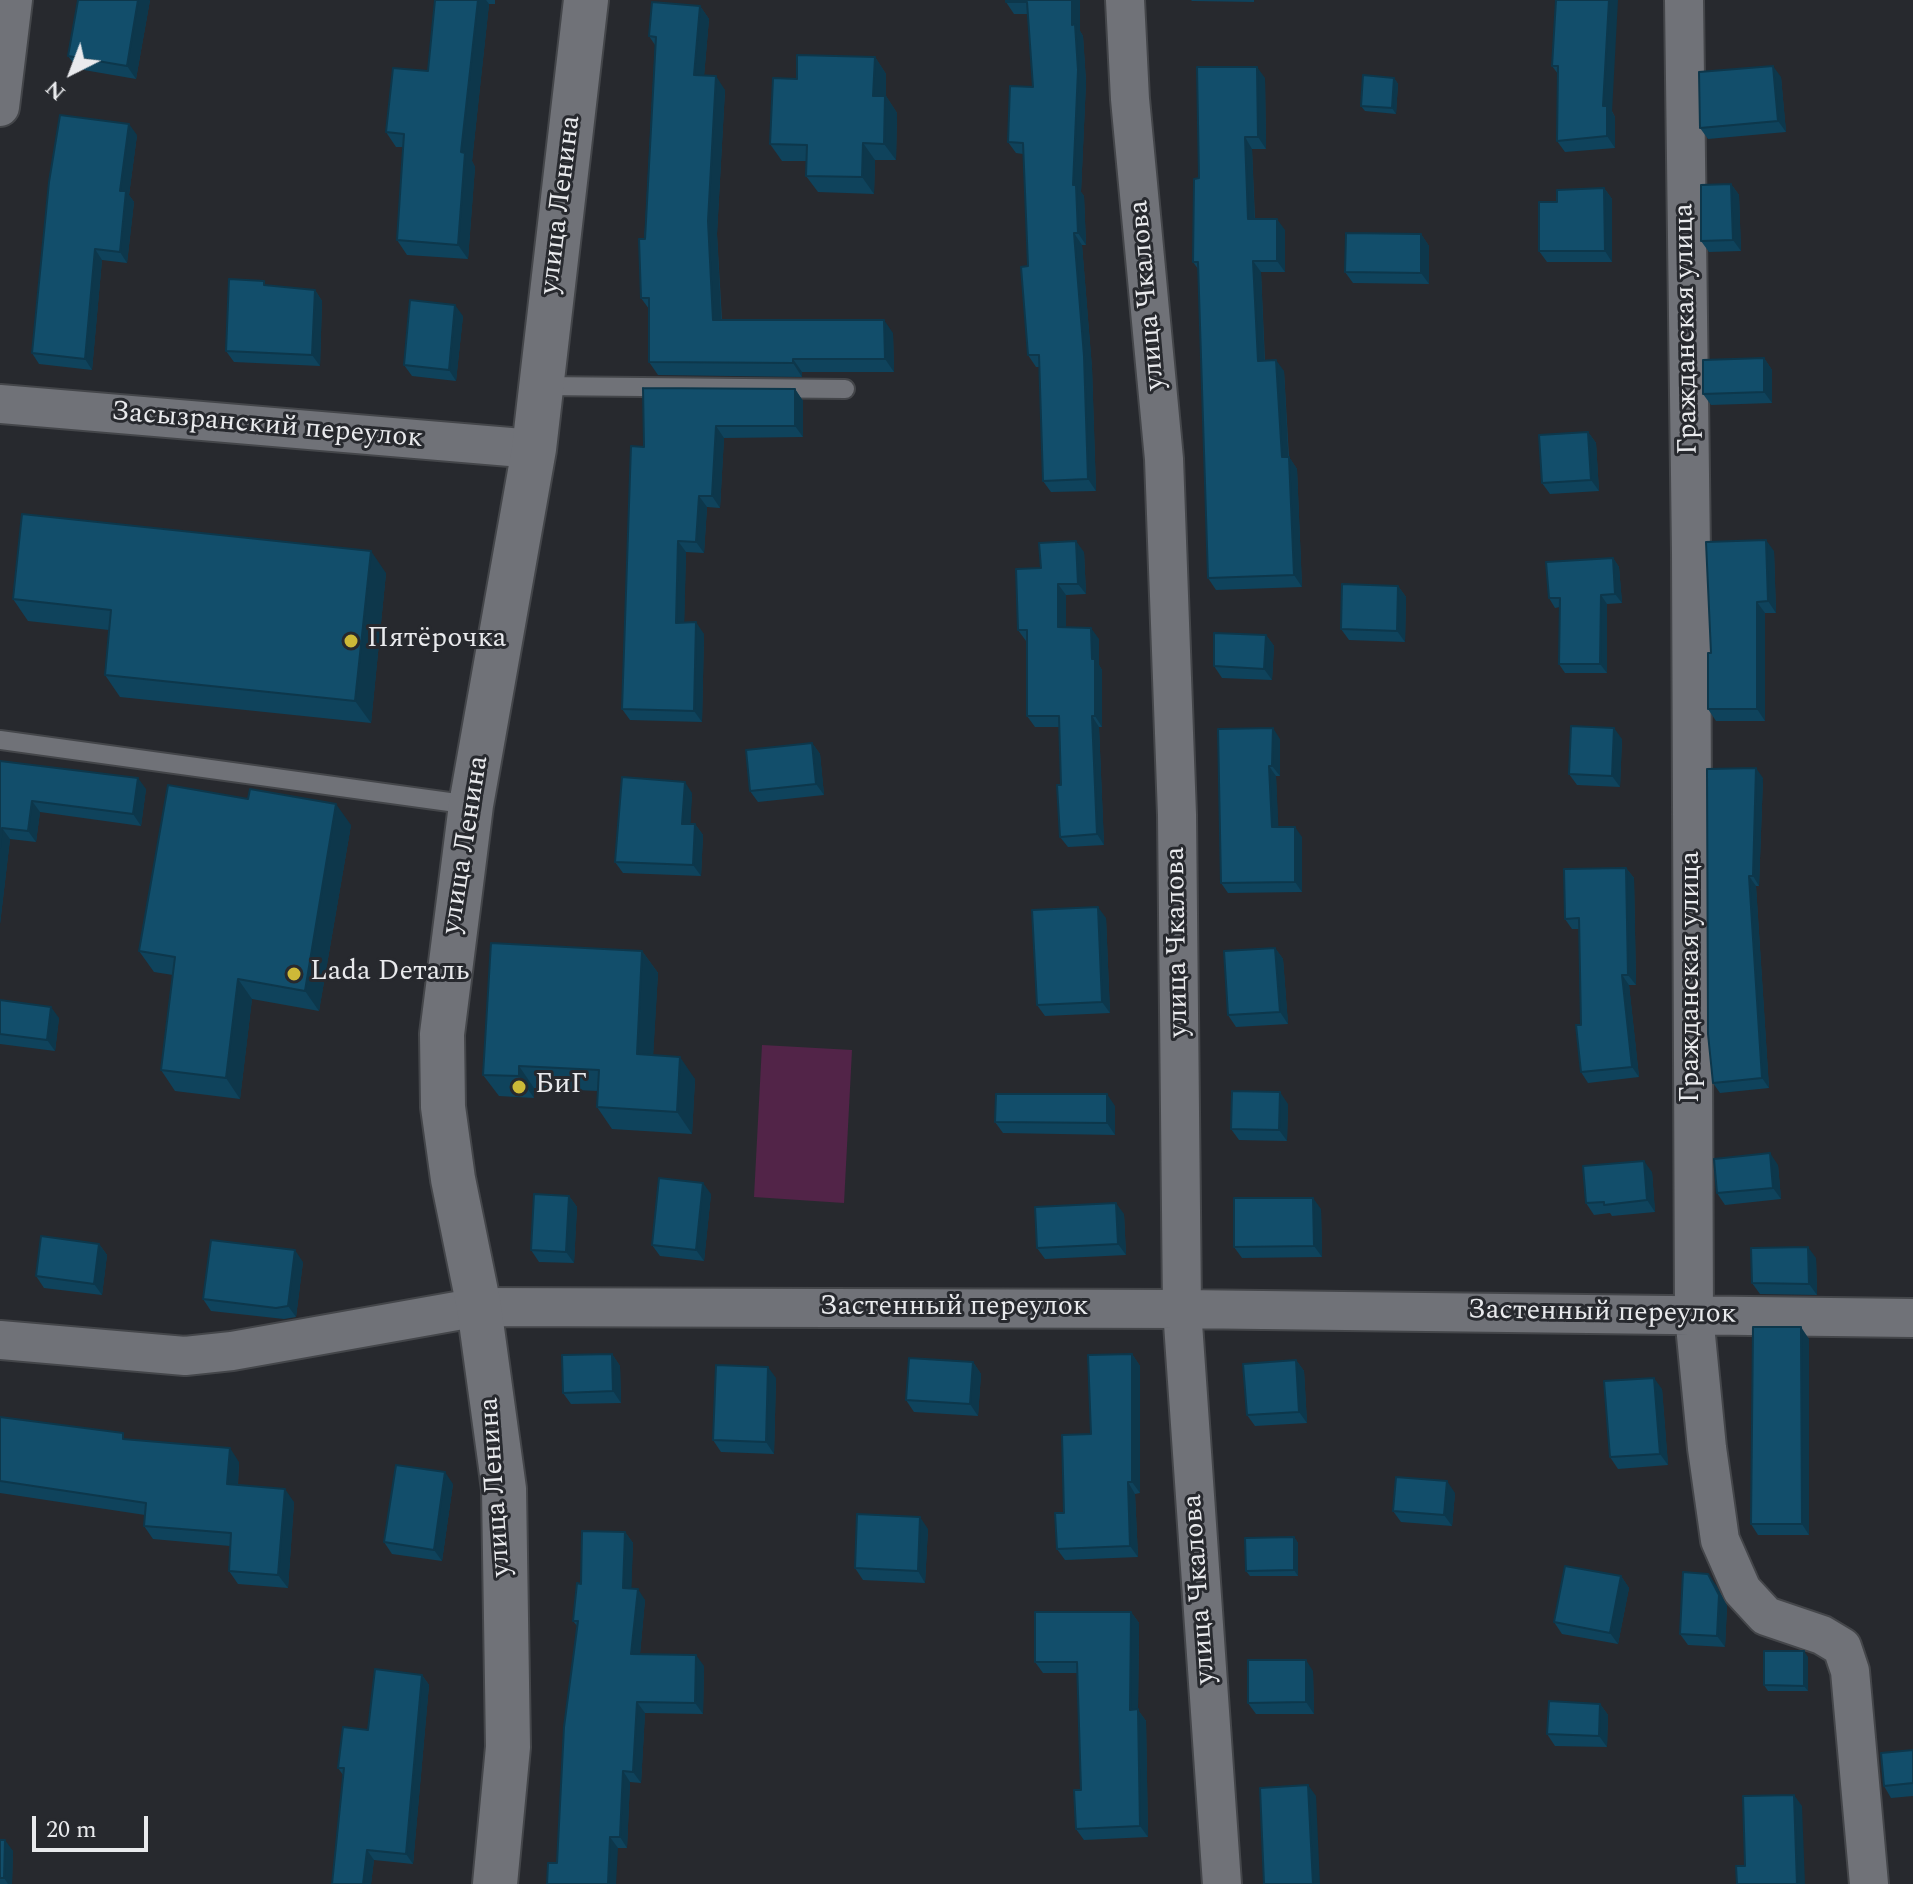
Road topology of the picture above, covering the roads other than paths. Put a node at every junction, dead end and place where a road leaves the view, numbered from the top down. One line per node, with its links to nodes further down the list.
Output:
1 (13, 0): 5 (street)
2 (586, 0): 6 (main road, улица Ленина)
3 (1125, 0): 13 (street, улица Чкалова)
4 (1684, 0): 14 (street, Гражданская улица)
5 (0, 107)
6 (541, 386): 7 (lane); 9 (main road, улица Ленина)
7 (845, 389)
8 (0, 404): 9 (street, Засызранский переулок)
9 (534, 449): 11 (main road, улица Ленина)
10 (0, 740): 11 (lane)
11 (471, 805): 12 (main road, улица Ленина)
12 (479, 1307): 13 (street, Застенный переулок); 16 (street, Застенный переулок); 17 (main road, улица Ленина)
13 (1182, 1309): 14 (street, Застенный переулок); 18 (street, улица Чкалова)
14 (1694, 1315): 15 (street, Застенный переулок); 19 (street, Гражданская улица)
15 (1913, 1318)
16 (0, 1340)
17 (495, 1884)
18 (1222, 1884)
19 (1869, 1884)

